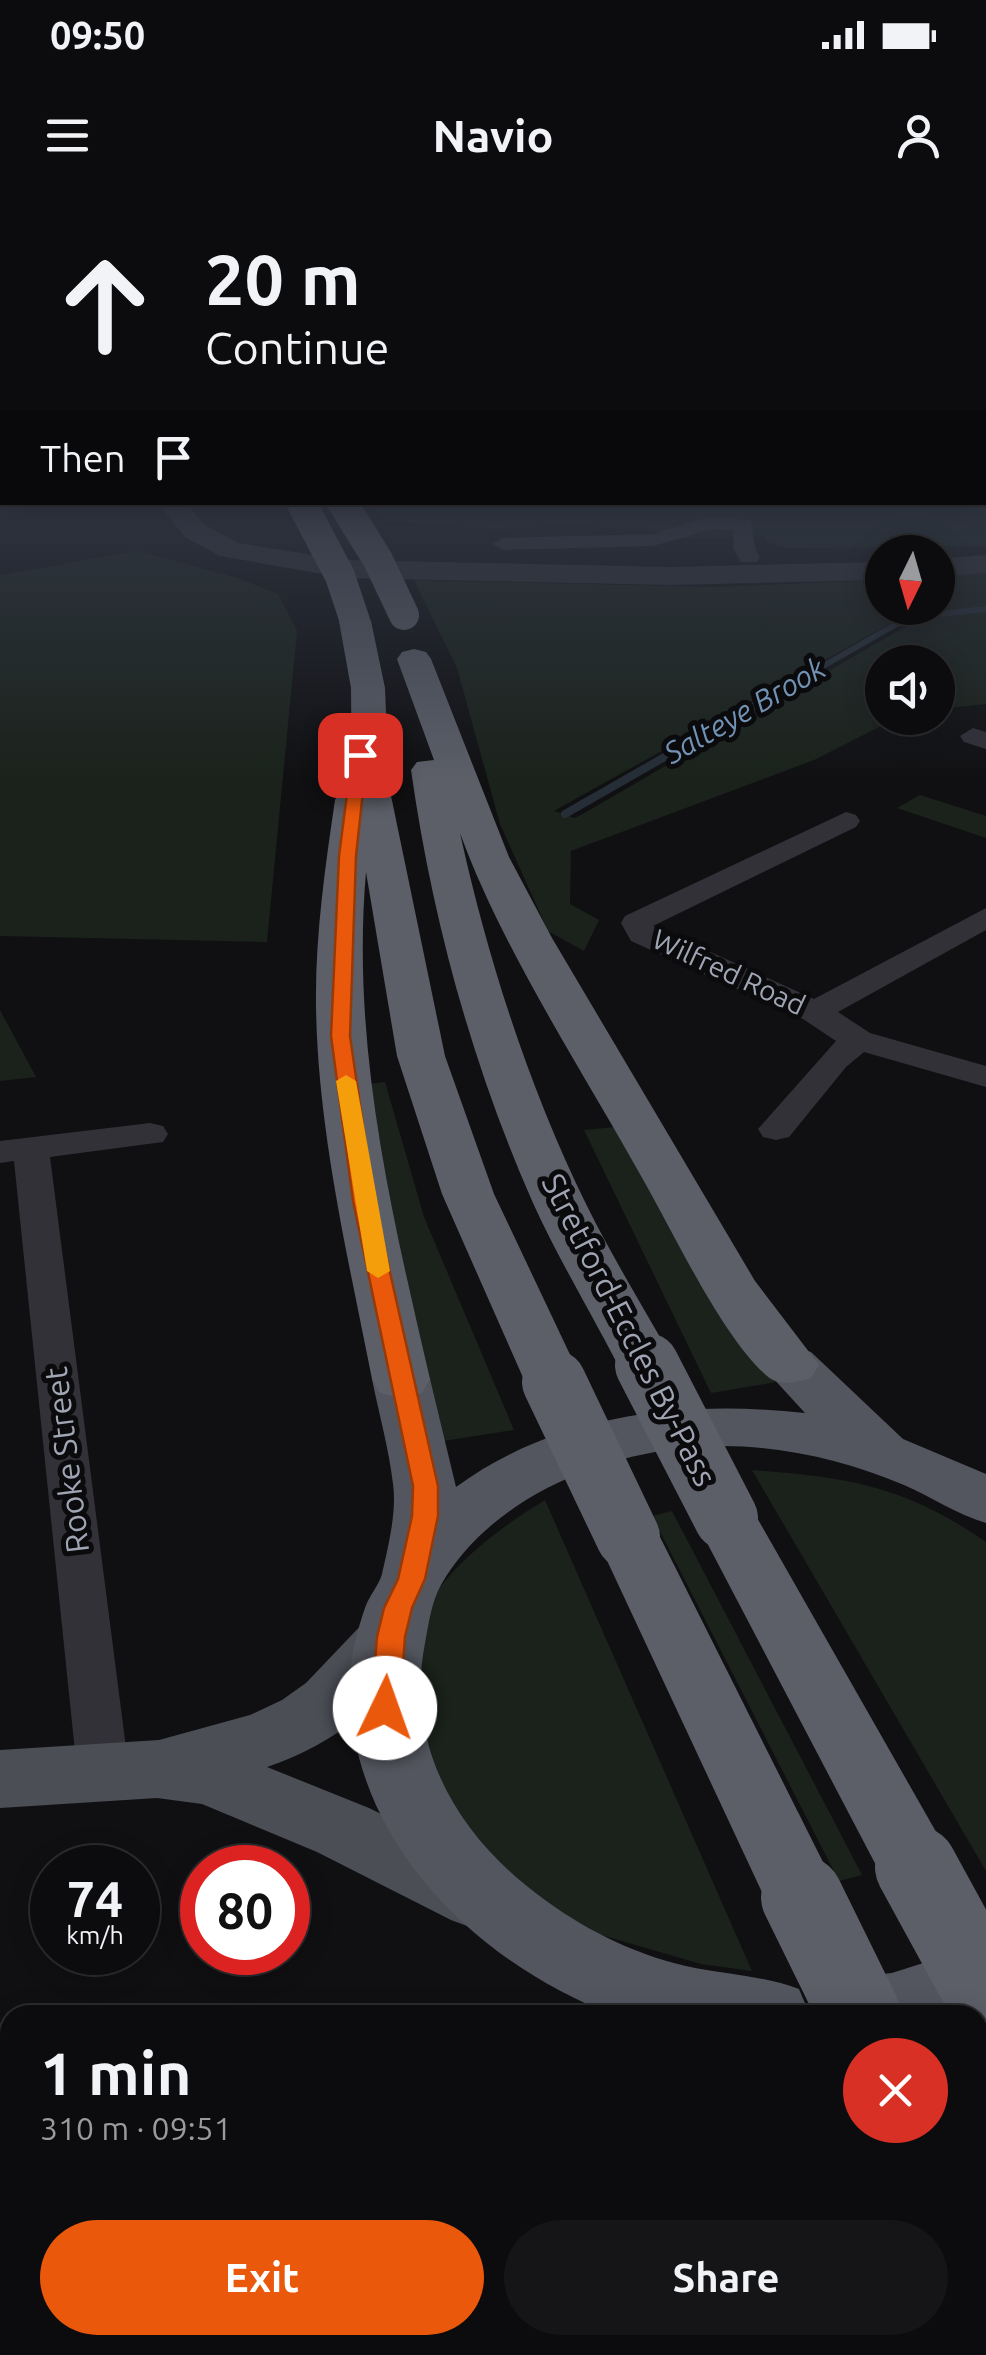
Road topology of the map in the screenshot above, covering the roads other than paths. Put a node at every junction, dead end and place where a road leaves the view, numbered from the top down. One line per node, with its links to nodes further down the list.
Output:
1 (342, 581): 4 (highway, bridge)
2 (388, 581): 3 (highway, Stretford-Eccles By-Pass, bridge)
3 (414, 659): 13 (highway); 21 (highway, Stretford-Eccles By-Pass, bridge)
4 (368, 688): 16 (highway); 24 (highway, bridge)
5 (846, 821): 7 (street, Wilfred Road)
6 (986, 918): 7 (street)
7 (816, 1012): 8 (street, Wilfred Road)
8 (858, 1040): 9 (street, Wilfred Road); 10 (street)
9 (986, 1077)
10 (776, 1129)
11 (150, 1134): 12 (street)
12 (16, 1151): 17 (street, Rooke Street)
13 (887, 1454): 14 (highway); 15 (highway); 16 (highway)
14 (986, 1469)
15 (986, 1501)
16 (401, 1608): 17 (main road); 19 (highway)
17 (130, 1770): 18 (main road); 19 (main road)
18 (0, 1779)
19 (508, 1918): 22 (highway); 23 (highway)
20 (986, 1978): 25 (highway)
21 (986, 1995)
22 (603, 2005)
23 (707, 2005)
24 (855, 2005)
25 (901, 2005)

